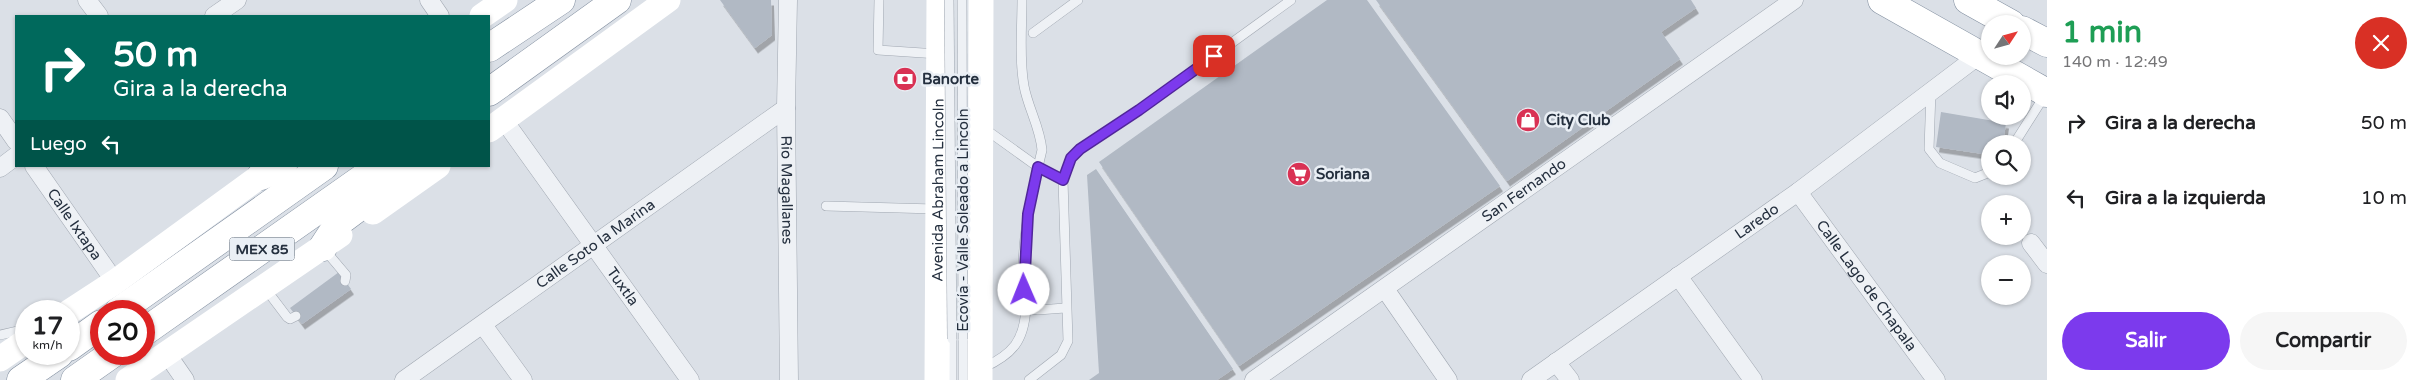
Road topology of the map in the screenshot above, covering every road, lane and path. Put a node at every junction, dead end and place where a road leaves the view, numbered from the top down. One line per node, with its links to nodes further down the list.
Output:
1 (87, 0): 20 (street)
2 (238, 0): 21 (street)
3 (429, 0): 22 (street)
4 (505, 0): 23 (street)
5 (561, 0): 28 (highway)
6 (617, 0): 32 (highway)
7 (668, 0): 39 (street)
8 (788, 0): 36 (street, Río Magallanes)
9 (878, 0): 30 (lane)
10 (939, 0): 30 (street, Avenida Abraham Lincoln)
11 (949, 0): 90 (lane, bridge)
12 (962, 0): 80 (lane, Ecovía - Valle Soleado a Lincoln, bridge)
13 (981, 0): 29 (street)
14 (1022, 0): 48 (lane)
15 (1078, 0): 25 (lane)
16 (1290, 0): 52 (lane)
17 (1794, 0): 64 (street, San Fernando)
18 (1882, 0): 31 (highway)
19 (1968, 0): 24 (highway)
20 (98, 15)
21 (216, 15)
22 (439, 15)
23 (483, 15)
24 (1995, 15)
25 (1032, 33)
26 (2031, 35): 27 (highway)
27 (2047, 43)
28 (490, 47)
29 (981, 53): 30 (street); 37 (street)
30 (938, 54): 34 (street, Avenida Abraham Lincoln)
31 (1978, 56): 33 (street, Laredo); 35 (highway)
32 (490, 91)
33 (1931, 91): 51 (lane); 53 (street, Laredo)
34 (937, 93): 37 (street); 55 (street, Avenida Abraham Lincoln)
35 (2047, 93): 40 (lane)
36 (786, 108): 57 (street, Calle Soto la Marina); 88 (street, Río Magallanes)
37 (980, 117): 48 (lane); 80 (street)
38 (0, 118): 41 (street)
39 (496, 124): 57 (street, Tuxtla)
40 (2020, 135)
41 (15, 140)
42 (15, 157): 49 (street)
43 (35, 167): 62 (street, Calle Ixtapa)
44 (323, 167): 65 (highway, MEX 85)
45 (379, 167): 70 (highway, MEX 85)
46 (413, 167): 58 (highway)
47 (437, 167): 58 (street)
48 (1038, 167): 52 (lane); 67 (lane)
49 (0, 168)
50 (272, 169): 62 (street)
51 (1981, 176)
52 (1063, 180): 68 (lane)
53 (1798, 192): 60 (street, Laredo); 97 (street, Calle Lago de Chapala)
54 (826, 206): 55 (lane)
55 (937, 209): 89 (street, Avenida Abraham Lincoln)
56 (2032, 243): 59 (street)
57 (593, 246): 71 (street, Calle Soto la Marina); 87 (street, Tuxtla)
58 (323, 247): 61 (lane); 63 (street)
59 (2047, 264)
60 (1678, 276): 77 (street, Laredo); 96 (street)
61 (345, 281)
62 (115, 282): 66 (street)
63 (265, 287): 69 (lane); 75 (street)
64 (1385, 289): 92 (street, San Fernando); 93 (street)
65 (135, 300)
66 (80, 305)
67 (1026, 308): 68 (lane); 80 (lane)
68 (1065, 308): 91 (lane)
69 (296, 316)
70 (155, 324)
71 (483, 325): 85 (street, Calle Soto la Marina); 86 (street)
72 (15, 332): 73 (lane)
73 (0, 335)
74 (15, 349): 76 (street)
75 (167, 354): 83 (street); 84 (street)
76 (0, 359)
77 (1556, 362): 94 (street, Laredo); 95 (street)
78 (42, 365): 81 (highway)
79 (96, 365): 82 (highway)
80 (975, 376)
81 (21, 380)
82 (75, 380)
83 (128, 380)
84 (185, 380)
85 (404, 380)
86 (523, 380)
87 (690, 380)
88 (789, 380)
89 (937, 380)
90 (952, 380)
91 (1029, 380)
92 (1254, 380)
93 (1448, 380)
94 (1531, 380)
95 (1570, 380)
96 (1753, 380)
97 (1936, 380)

